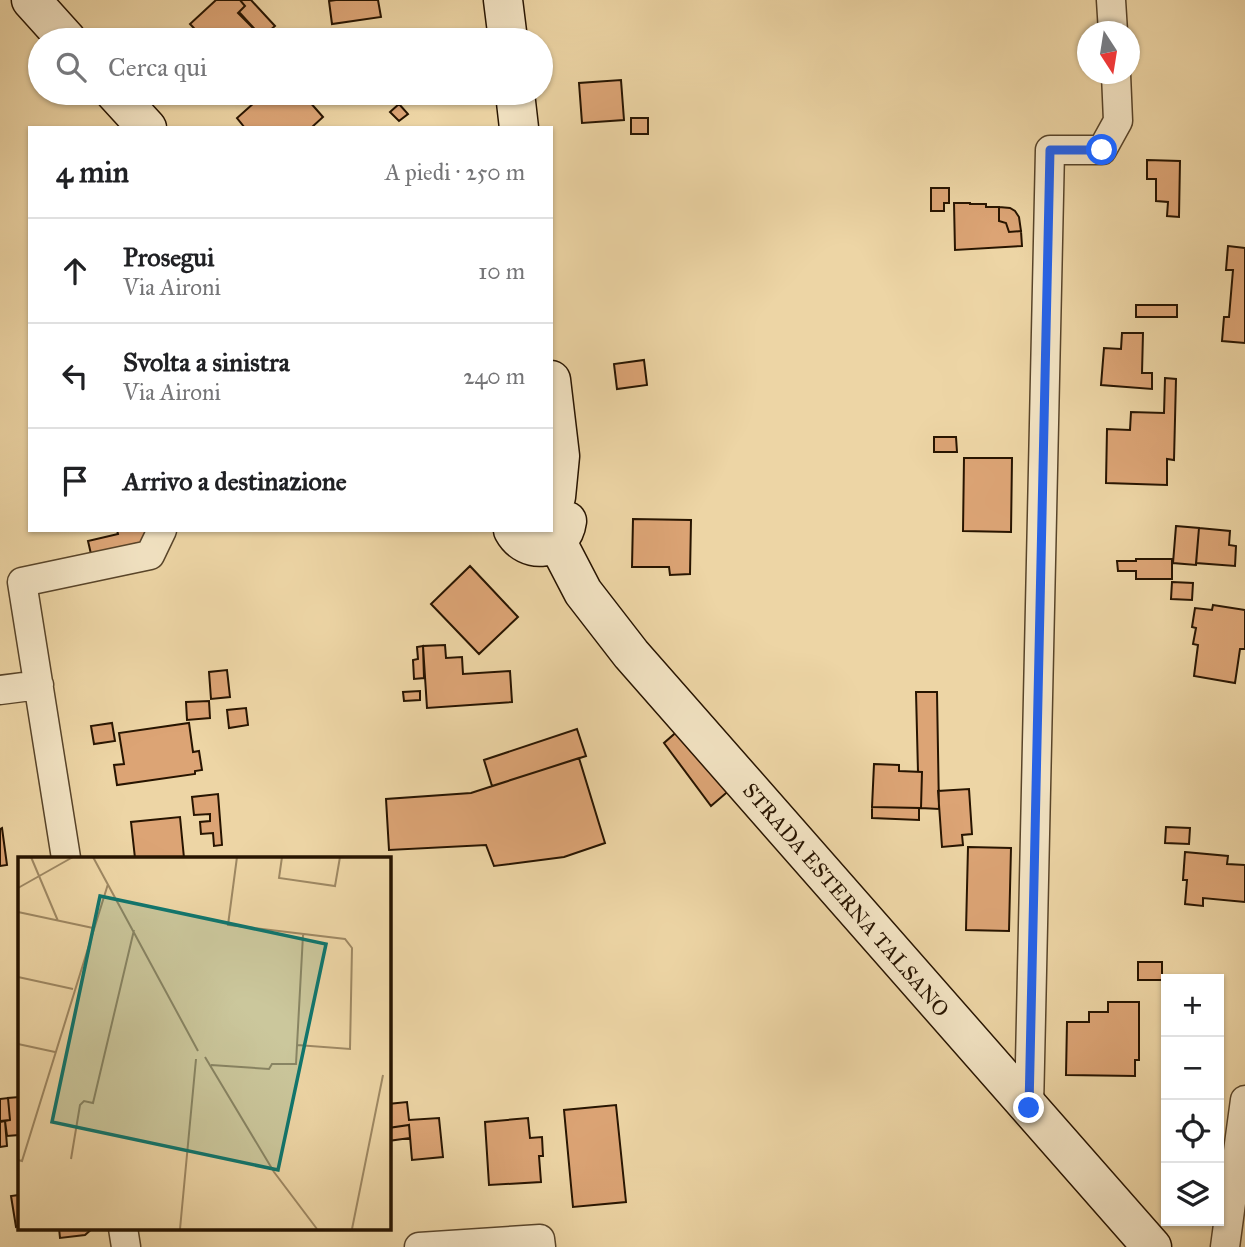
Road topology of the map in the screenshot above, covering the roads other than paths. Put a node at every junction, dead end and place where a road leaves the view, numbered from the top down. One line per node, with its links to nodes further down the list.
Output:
1 (31, 0): 5 (street)
2 (503, 0): 6 (street)
3 (1111, 0): 4 (street)
4 (1112, 21)
5 (56, 28)
6 (506, 28)
7 (1116, 84): 21 (street)
8 (126, 105): 10 (street)
9 (516, 105): 11 (street)
10 (145, 126)
11 (519, 126)
12 (553, 397): 13 (street)
13 (554, 496): 16 (street)
14 (161, 532): 17 (street)
15 (514, 532): 16 (street)
16 (556, 542): 21 (street, STRADA ESTERNA TALSANO)
17 (39, 685): 18 (street); 19 (street)
18 (0, 690)
19 (66, 857)
20 (1245, 1100): 25 (street)
21 (1029, 1108): 24 (street, STRADA ESTERNA TALSANO)
22 (419, 1247): 23 (street)
23 (541, 1247)
24 (1152, 1247)
25 (1225, 1247)

